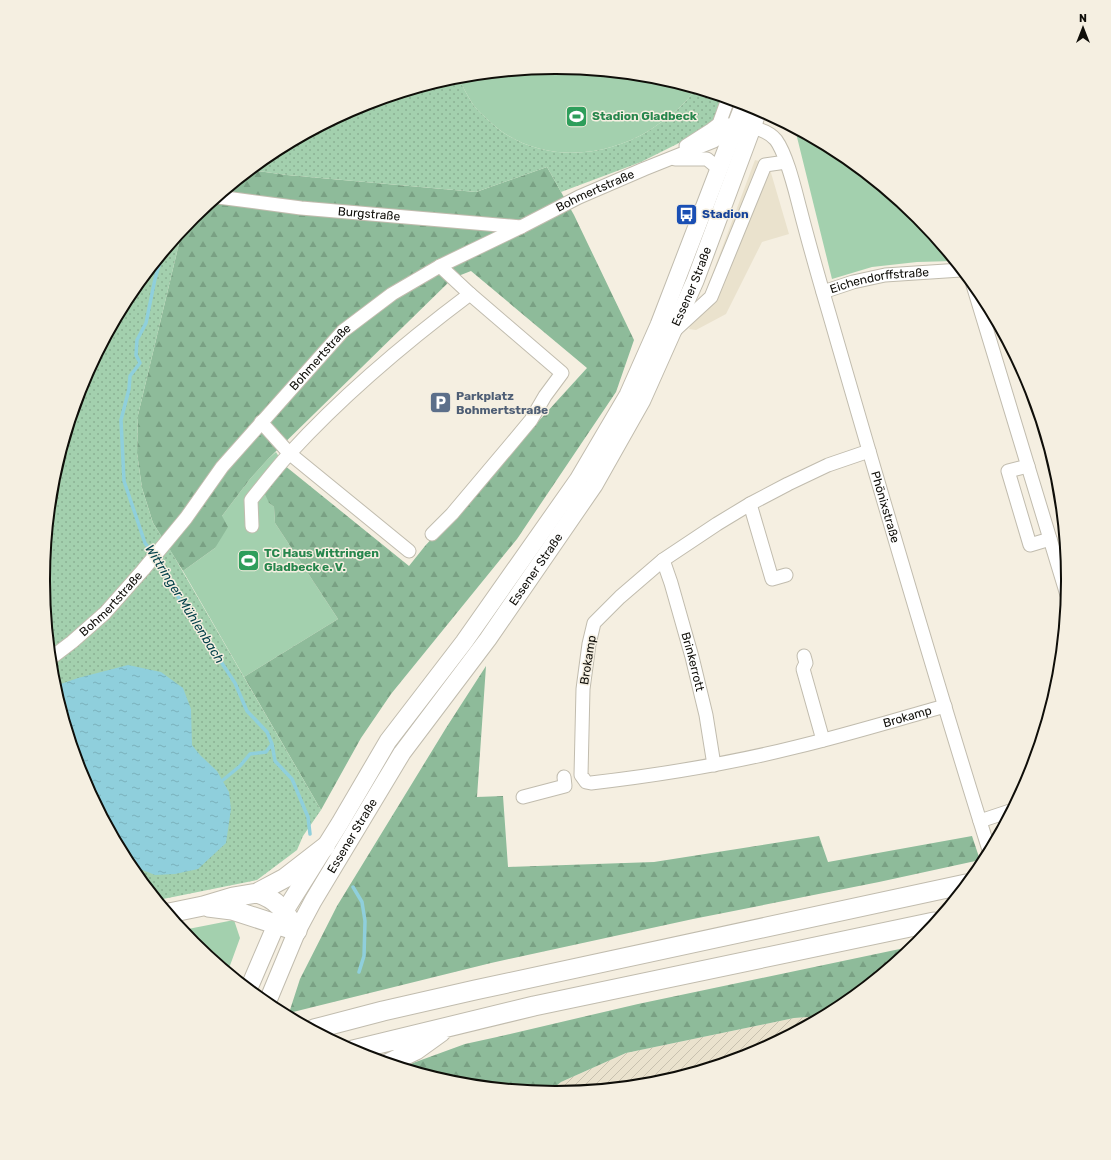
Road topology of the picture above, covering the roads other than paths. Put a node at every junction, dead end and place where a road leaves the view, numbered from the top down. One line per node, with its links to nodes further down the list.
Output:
1 (726, 104): 4 (street)
2 (744, 111): 5 (main road, Essener Straße)
3 (754, 115): 5 (main road, Essener Straße)
4 (719, 124): 5 (street, Phönixstraße); 6 (street, Bohmertstraße)
5 (744, 127): 6 (street, Bohmertstraße); 7 (street, Phönixstraße); 8 (main road, Essener Straße); 16 (main road, Essener Straße)
6 (670, 158): 8 (street, Bohmertstraße); 10 (street, Bohmertstraße)
7 (786, 162): 13 (street, Phönixstraße); 16 (street)
8 (719, 169): 39 (main road, Essener Straße)
9 (225, 198): 10 (street, Burgstraße)
10 (520, 227): 11 (street, Bohmertstraße)
11 (440, 266): 14 (street); 17 (street, Bohmertstraße)
12 (956, 270): 13 (street, Eichendorffstraße)
13 (823, 292): 18 (street, Phönixstraße)
14 (470, 294): 19 (street); 23 (street)
15 (979, 303): 20 (street)
16 (671, 334): 46 (main road, Essener Straße)
17 (258, 426): 19 (street); 29 (street, Bohmertstraße)
18 (869, 451): 21 (street, Brokamp); 31 (street, Phönixstraße)
19 (290, 454): 22 (street); 25 (street)
20 (1028, 466): 24 (street); 24 (street)
21 (750, 504): 26 (street, Brokamp); 27 (street)
22 (252, 526)
23 (432, 534)
24 (1050, 539): 28 (street)
25 (409, 551)
26 (663, 560): 33 (street, Brinkerrott); 34 (street, Brokamp)
27 (786, 575)
28 (1061, 577)
29 (56, 654)
30 (804, 656): 32 (street)
31 (945, 706): 32 (street, Brokamp); 37 (street, Phönixstraße)
32 (823, 740): 33 (street, Brokamp)
33 (714, 765): 34 (street, Brokamp)
34 (581, 775): 35 (street)
35 (523, 797)
36 (1004, 813): 37 (street)
37 (980, 821): 38 (street, Phönixstraße)
38 (987, 843)
39 (325, 847): 41 (highway); 44 (main road, Essener Straße)
40 (959, 886): 50 (highway)
41 (257, 893): 42 (highway); 44 (highway)
42 (202, 906): 43 (highway); 44 (highway)
43 (174, 912)
44 (280, 918): 46 (highway); 47 (main road, Essener Straße)
45 (926, 924): 49 (highway)
46 (297, 932): 48 (main road, Essener Straße)
47 (251, 983)
48 (270, 996)
49 (449, 1026): 51 (highway); 52 (highway)
50 (321, 1027)
51 (363, 1047)
52 (395, 1059)

